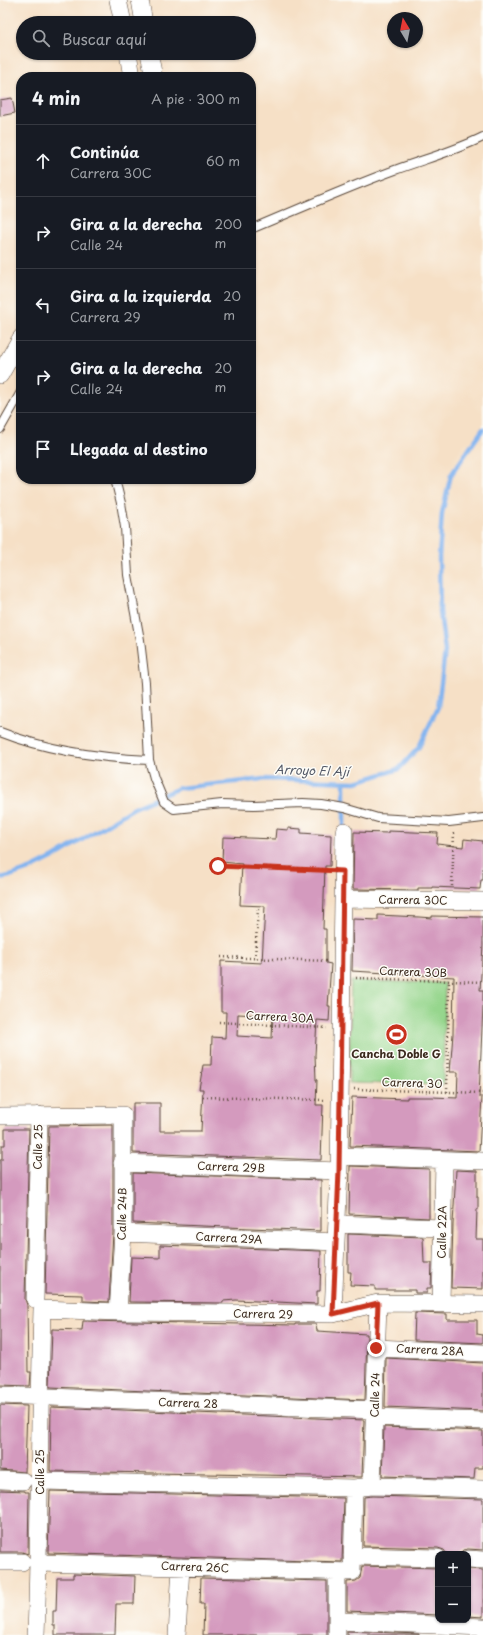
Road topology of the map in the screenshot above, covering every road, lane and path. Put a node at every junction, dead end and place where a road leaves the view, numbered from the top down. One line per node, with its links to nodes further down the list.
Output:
1 (118, 0): 3 (street)
2 (140, 0): 4 (street)
3 (121, 16)
4 (143, 16)
5 (129, 60): 7 (street)
6 (150, 60): 8 (street)
7 (131, 72)
8 (153, 72)
9 (483, 136): 10 (lane)
10 (256, 227)
11 (16, 347): 12 (street)
12 (0, 375)
13 (16, 401): 14 (lane)
14 (0, 429)
15 (116, 484): 17 (lane)
16 (0, 732): 17 (lane)
17 (149, 760): 18 (lane)
18 (483, 818)
19 (344, 831): 22 (street)
20 (454, 832): 24 (path)
21 (218, 866): 22 (path)
22 (343, 871): 23 (street)
23 (343, 899): 24 (street, Carrera 30C); 29 (street)
24 (452, 900): 25 (street, Carrera 30C)
25 (483, 901)
26 (258, 909): 28 (path)
27 (221, 957): 28 (path, Carrera 30B)
28 (255, 958): 29 (path, Carrera 30B)
29 (342, 969): 30 (path, Carrera 30B); 33 (street)
30 (449, 981): 31 (path, Carrera 30B); 34 (path)
31 (483, 982)
32 (220, 1022): 33 (path, Carrera 30A)
33 (341, 1028): 36 (street)
34 (447, 1092): 35 (path, Carrera 30); 36 (path, Carrera 30)
35 (483, 1093)
36 (340, 1095): 37 (path, Carrera 30); 43 (street)
37 (203, 1097)
38 (0, 1116): 39 (street)
39 (39, 1116): 42 (street, Calle 24B); 49 (street, Calle 25)
40 (444, 1160): 41 (street, Carrera 29B); 43 (street, Carrera 29B); 45 (street, Calle 22A)
41 (483, 1161)
42 (122, 1163): 43 (street, Carrera 29B); 46 (street, Calle 24B)
43 (339, 1163): 44 (street)
44 (337, 1224): 45 (street); 47 (street)
45 (442, 1228): 50 (street, Calle 22A)
46 (123, 1233): 47 (street, Carrera 29A); 52 (street, Calle 24B)
47 (336, 1242): 53 (street)
48 (378, 1303): 50 (street, Carrera 29); 53 (street, Carrera 29); 54 (street, Calle 24)
49 (38, 1304): 52 (street, Carrera 29); 57 (street, Calle 25)
50 (441, 1304): 51 (street, Carrera 29)
51 (483, 1304)
52 (118, 1312): 53 (street, Carrera 29)
53 (333, 1314)
54 (376, 1348): 55 (street, Carrera 28A); 58 (street, Calle 24)
55 (483, 1352)
56 (0, 1395): 57 (street, Carrera 28)
57 (39, 1397): 58 (street, Carrera 28); 62 (street, Calle 25)
58 (375, 1414): 59 (street, Carrera 28); 63 (street, Calle 24)
59 (483, 1421)
60 (0, 1480): 61 (street)
61 (23, 1481)
62 (40, 1481): 64 (street); 71 (street, Calle 25)
63 (372, 1486): 64 (street); 65 (street)
64 (354, 1488): 73 (street)
65 (483, 1489)
66 (435, 1558): 73 (street, Carrera 26C)
67 (471, 1559): 68 (street)
68 (483, 1560)
69 (0, 1562): 70 (street)
70 (22, 1562)
71 (39, 1563): 72 (street, Carrera 26C); 76 (street, Calle 25)
72 (181, 1567): 73 (street, Carrera 26C); 77 (street)
73 (347, 1567): 75 (street)
74 (483, 1627): 75 (street)
75 (337, 1628)
76 (36, 1635)
77 (177, 1635)

